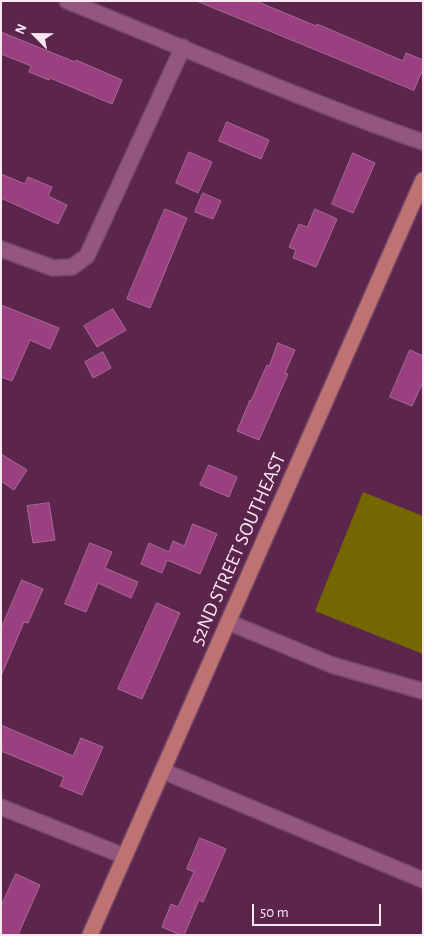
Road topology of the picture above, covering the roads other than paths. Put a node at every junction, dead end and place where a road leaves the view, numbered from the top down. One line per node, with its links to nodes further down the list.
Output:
1 (67, 1): 2 (street)
2 (183, 47): 3 (street); 5 (street)
3 (423, 142)
4 (423, 180): 6 (main road, 52ND STREET SOUTHEAST)
5 (1, 249)
6 (228, 622): 7 (street); 8 (main road, 52ND STREET SOUTHEAST)
7 (423, 691)
8 (163, 771): 10 (main road, 52ND STREET SOUTHEAST); 11 (street)
9 (1, 807): 10 (street)
10 (124, 856): 12 (main road, 52ND STREET SOUTHEAST)
11 (423, 880)
12 (90, 935)

